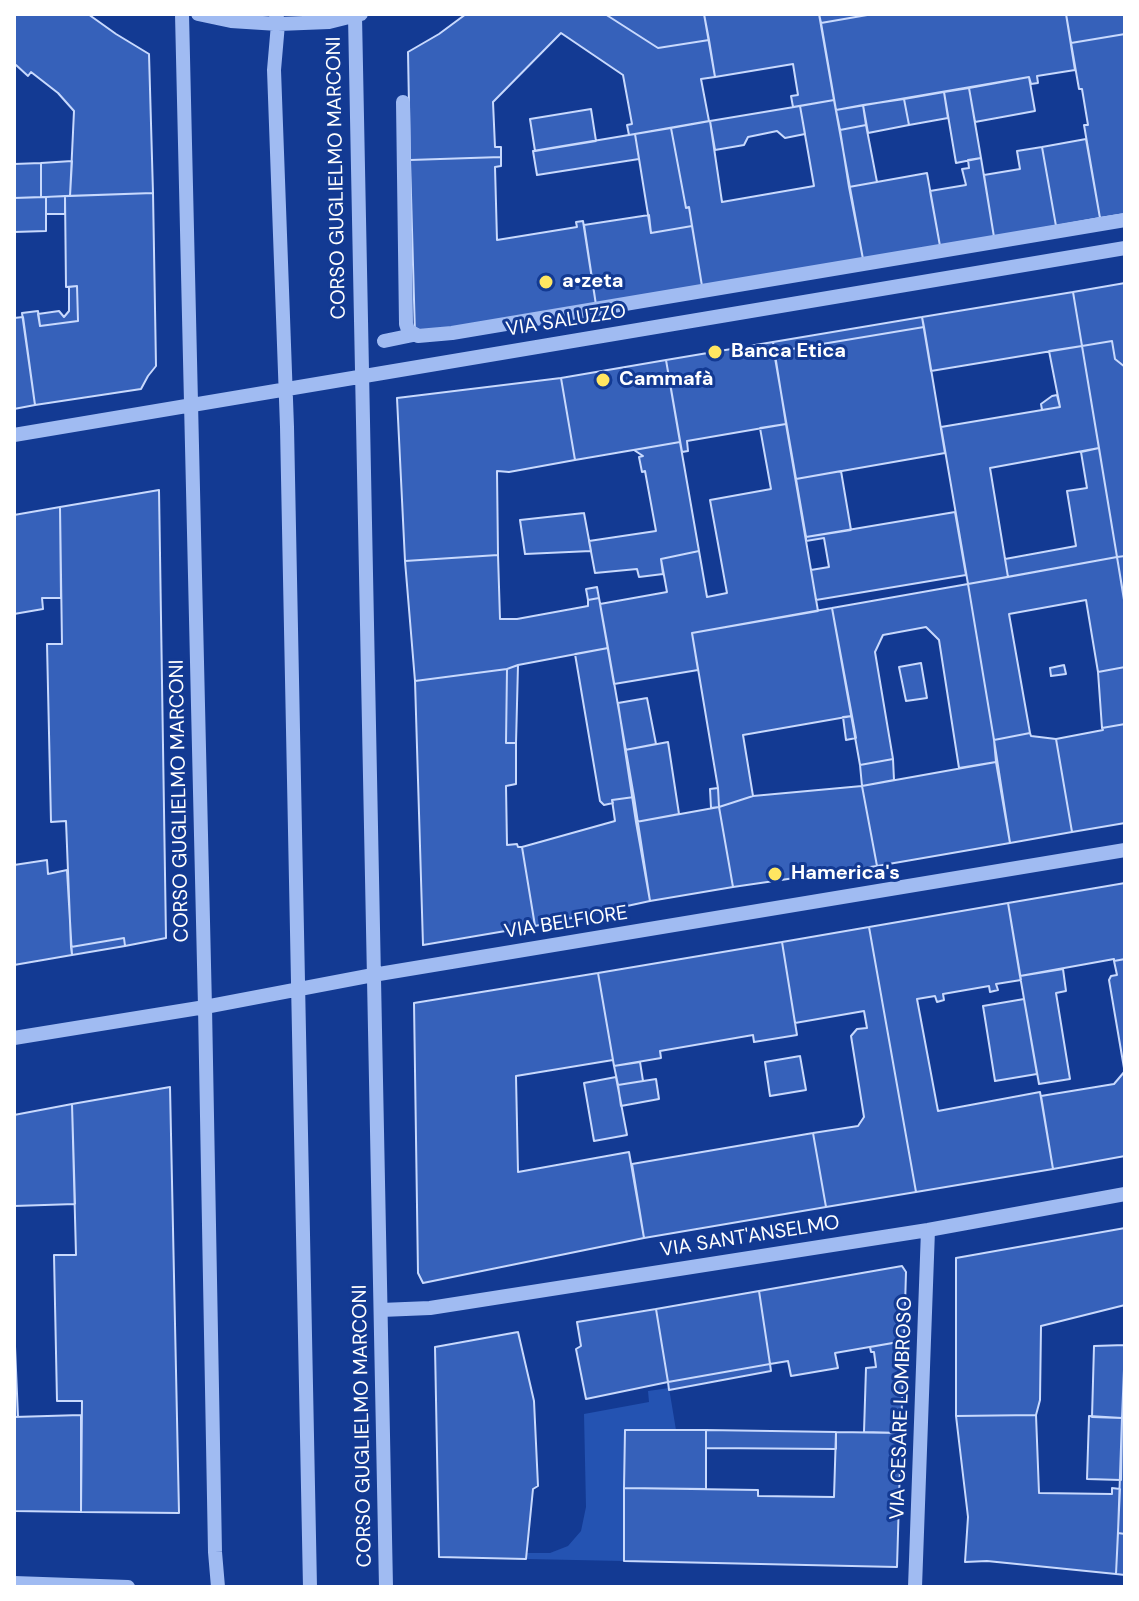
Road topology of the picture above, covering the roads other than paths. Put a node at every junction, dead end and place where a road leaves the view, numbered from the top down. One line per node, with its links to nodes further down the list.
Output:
1 (182, 14): 13 (street, CORSO GUGLIELMO MARCONI)
2 (198, 14): 4 (street, CORSO GUGLIELMO MARCONI)
3 (358, 15): 4 (street, CORSO GUGLIELMO MARCONI); 11 (street, CORSO GUGLIELMO MARCONI)
4 (279, 17): 12 (street)
5 (403, 102): 8 (street)
6 (1125, 220): 8 (street)
7 (1125, 248): 10 (street, VIA SALUZZO)
8 (418, 335): 9 (street); 10 (street)
9 (384, 341)
10 (427, 365): 11 (street, VIA SALUZZO)
11 (361, 376): 12 (street, VIA SALUZZO); 16 (street, CORSO GUGLIELMO MARCONI)
12 (286, 388): 13 (street, VIA SALUZZO); 17 (street)
13 (191, 404): 14 (street, VIA SALUZZO); 18 (street, CORSO GUGLIELMO MARCONI)
14 (14, 435)
15 (1125, 850): 16 (street, VIA BELFIORE)
16 (373, 975): 17 (street, VIA BELFIORE); 22 (street, CORSO GUGLIELMO MARCONI)
17 (300, 989): 18 (street, VIA BELFIORE); 26 (street)
18 (205, 1007): 19 (street, VIA BELFIORE); 25 (street, CORSO GUGLIELMO MARCONI)
19 (14, 1038)
20 (1125, 1194): 21 (street, VIA SANT'ANSELMO)
21 (928, 1230): 22 (street, VIA SANT'ANSELMO); 28 (street, VIA CESARE LOMBROSO)
22 (381, 1310): 27 (street, CORSO GUGLIELMO MARCONI)
23 (14, 1583): 24 (street)
24 (128, 1587)
25 (218, 1587)
26 (310, 1587)
27 (386, 1587)
28 (915, 1587)

